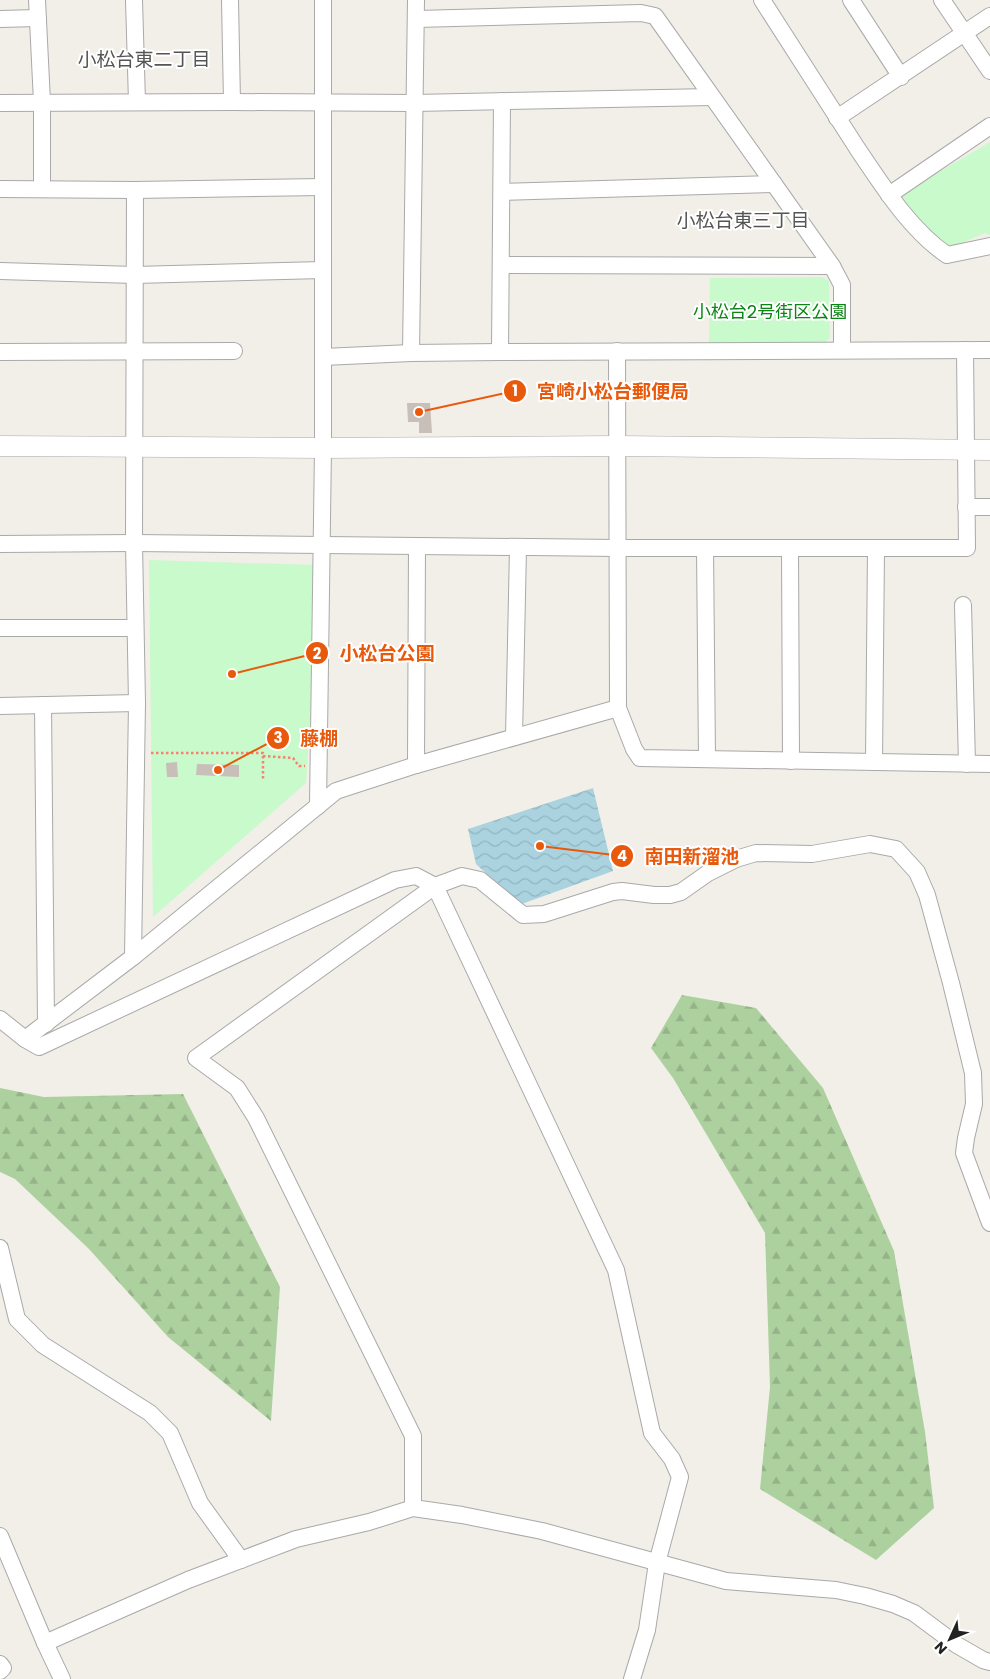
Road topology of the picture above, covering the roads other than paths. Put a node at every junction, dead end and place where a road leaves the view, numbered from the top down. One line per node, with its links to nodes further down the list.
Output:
1 (38, 0): 10 (street)
2 (134, 0): 18 (street)
3 (230, 0): 19 (street)
4 (323, 0): 20 (street)
5 (416, 0): 12 (street)
6 (762, 0): 24 (street)
7 (851, 0): 15 (street)
8 (942, 0): 13 (street)
9 (990, 16): 13 (street)
10 (38, 18): 11 (street); 17 (street)
11 (0, 19)
12 (417, 19): 16 (street); 23 (street)
13 (965, 34): 14 (street); 15 (street)
14 (990, 71)
15 (901, 77): 24 (street)
16 (712, 97): 21 (street); 26 (street)
17 (42, 102): 18 (street); 22 (street); 29 (street)
18 (137, 102): 19 (street)
19 (232, 102): 20 (street)
20 (323, 102): 23 (street); 27 (street)
21 (502, 102): 23 (street); 31 (street)
22 (0, 103)
23 (414, 103): 47 (street)
24 (837, 118): 32 (street)
25 (990, 126): 32 (street)
26 (774, 184): 31 (street); 35 (street)
27 (323, 187): 30 (street); 36 (street)
28 (0, 189): 29 (street)
29 (42, 189): 30 (street)
30 (135, 190): 38 (street)
31 (502, 192): 34 (street)
32 (889, 195): 33 (street)
33 (990, 246)
34 (501, 265): 35 (street); 46 (street)
35 (832, 266): 39 (street)
36 (323, 270): 38 (street); 48 (street)
37 (0, 271): 38 (street)
38 (136, 274): 44 (street)
39 (842, 350): 40 (street); 42 (street)
40 (965, 350): 41 (street); 53 (street)
41 (990, 350)
42 (616, 351): 46 (street); 51 (street)
43 (0, 352): 44 (street)
44 (136, 352): 45 (street); 50 (street)
45 (234, 352)
46 (500, 352): 47 (street)
47 (411, 353): 48 (street)
48 (323, 357): 52 (street)
49 (0, 446): 50 (street)
50 (136, 446): 52 (street); 57 (street)
51 (618, 446): 52 (street); 53 (street); 62 (street)
52 (322, 448): 59 (street)
53 (966, 450): 54 (street); 55 (street)
54 (990, 450)
55 (966, 507): 56 (street); 65 (street)
56 (990, 507)
57 (134, 543): 58 (street); 59 (street); 68 (street)
58 (0, 544)
59 (321, 546): 60 (street); 80 (street)
60 (417, 547): 61 (street); 77 (street)
61 (518, 548): 62 (street); 73 (street)
62 (618, 548): 63 (street); 72 (street)
63 (705, 548): 64 (street); 74 (street)
64 (790, 548): 65 (street); 75 (street)
65 (876, 548): 76 (street)
66 (963, 605): 78 (street)
67 (0, 628): 68 (street)
68 (135, 628): 69 (street)
69 (137, 703): 71 (street); 82 (street)
70 (0, 706): 71 (street)
71 (43, 706): 84 (street)
72 (618, 708): 73 (street); 74 (street)
73 (514, 737): 77 (street)
74 (707, 759): 75 (street)
75 (791, 760): 76 (street)
76 (874, 762): 78 (street)
77 (416, 764): 80 (street)
78 (967, 764): 79 (street)
79 (990, 764)
80 (318, 806): 82 (street)
81 (435, 886): 85 (street); 86 (street); 88 (street); 91 (street)
82 (133, 957): 84 (street)
83 (0, 1019): 85 (street)
84 (46, 1024): 85 (street)
85 (25, 1039)
86 (990, 1223)
87 (0, 1248): 90 (street)
88 (413, 1508): 90 (street); 91 (street)
89 (0, 1536): 92 (street)
90 (241, 1560): 92 (street)
91 (657, 1562): 93 (street); 97 (street)
92 (45, 1643): 96 (street)
93 (990, 1662)
94 (0, 1664): 95 (street)
95 (0, 1671)
96 (62, 1679)
97 (632, 1679)

